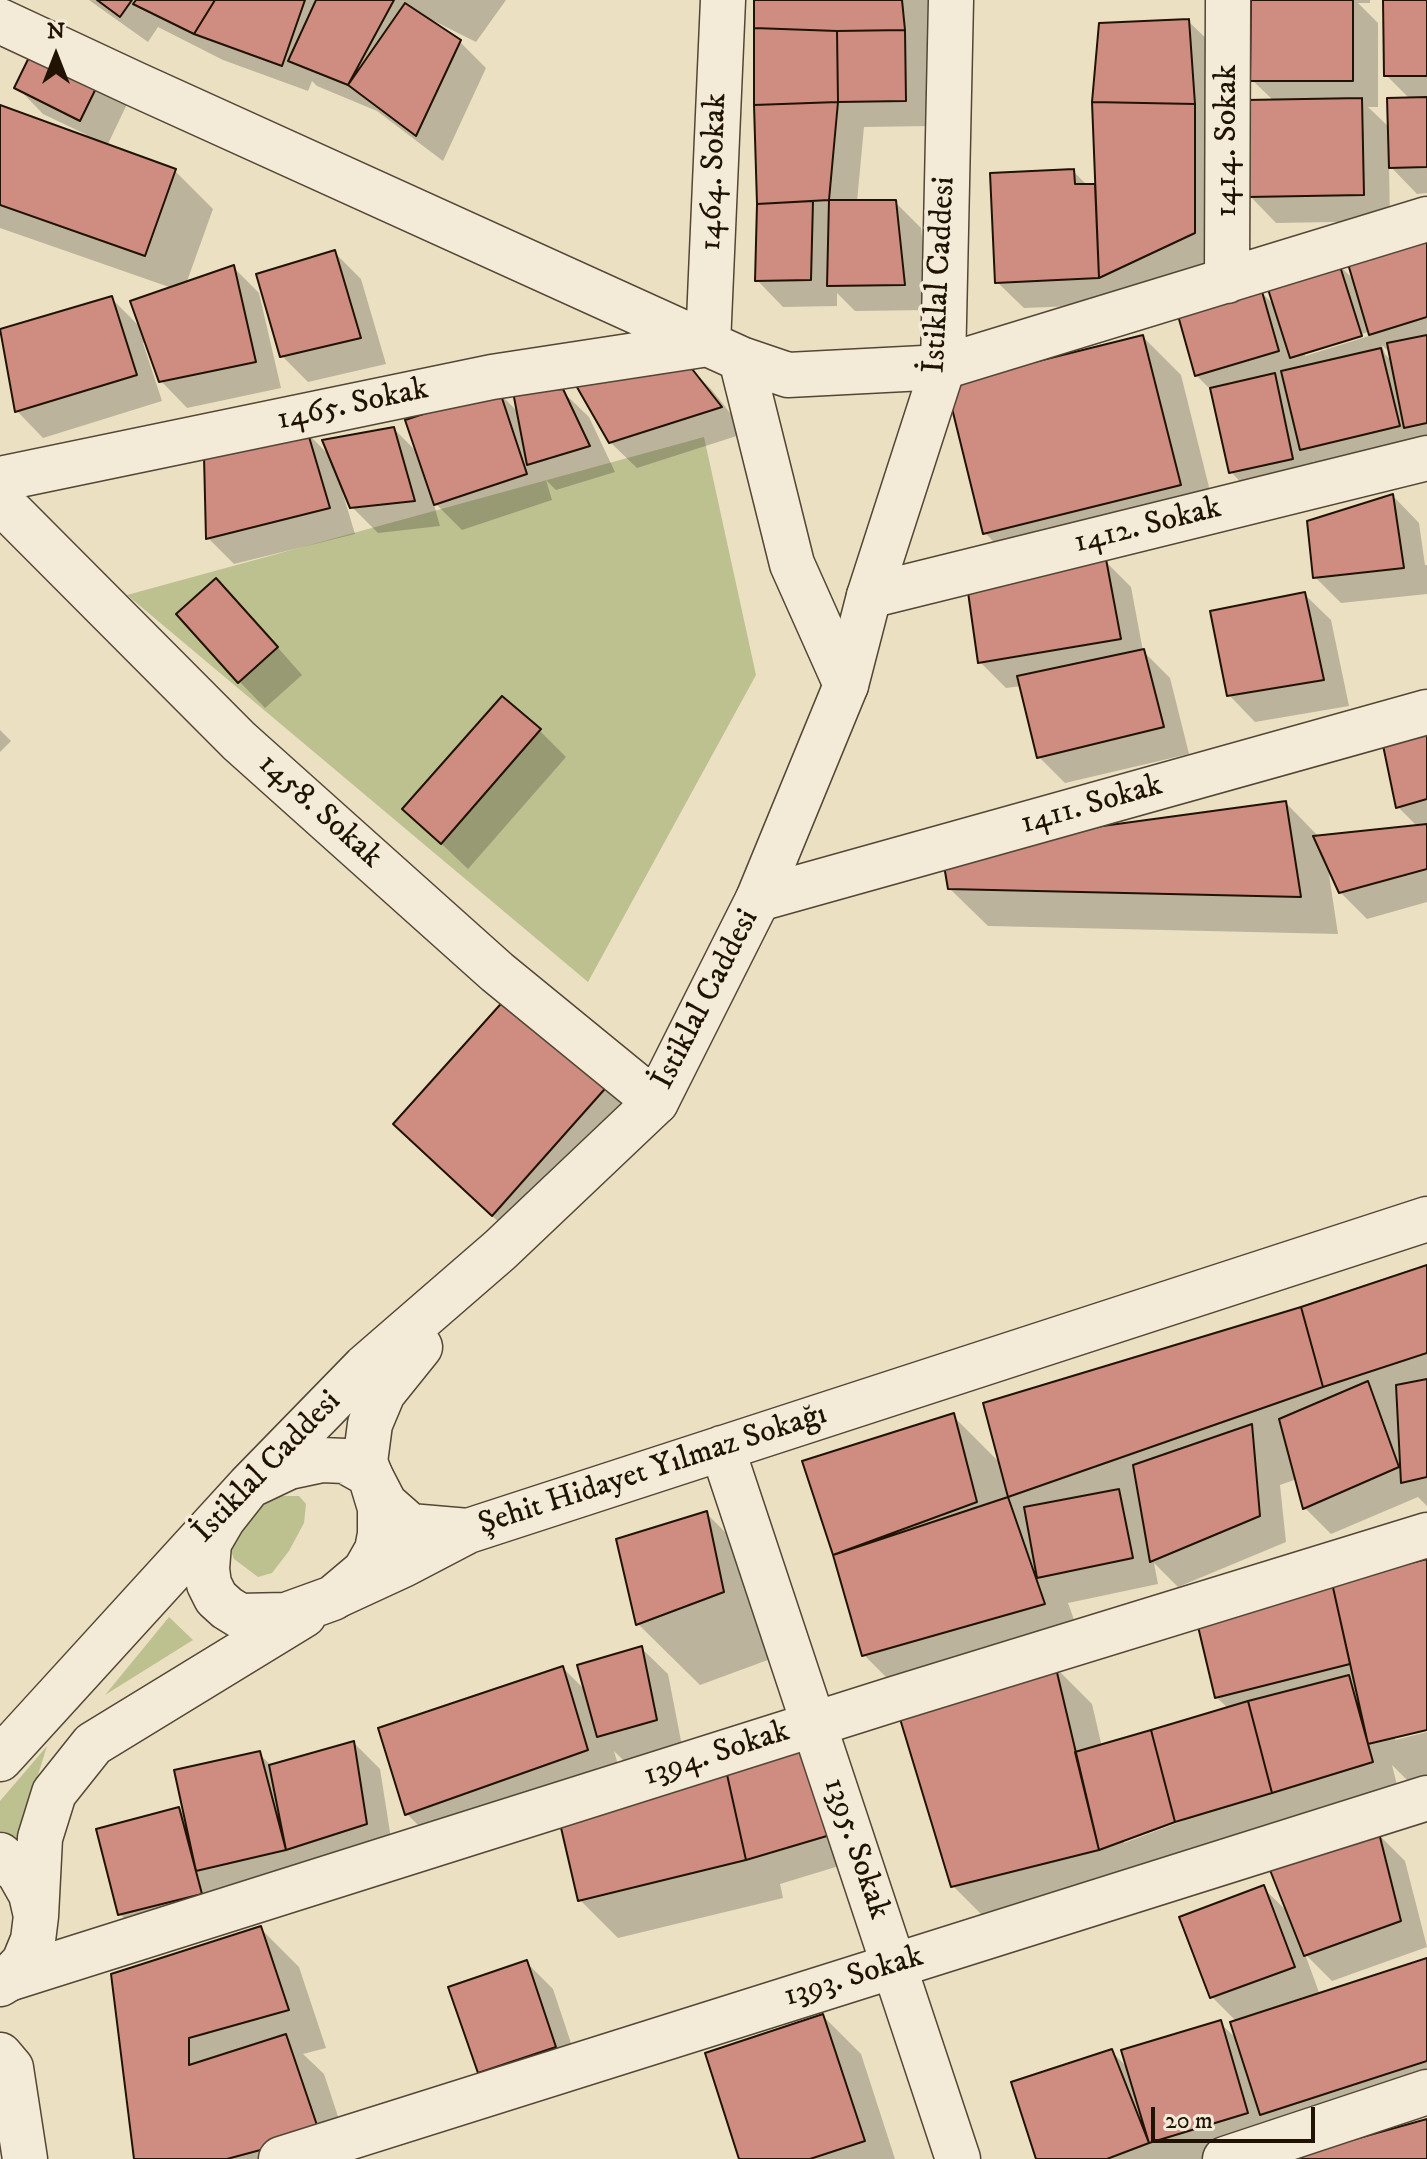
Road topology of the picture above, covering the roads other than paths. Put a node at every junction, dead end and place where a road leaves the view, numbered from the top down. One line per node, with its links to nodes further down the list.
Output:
1 (723, 0): 7 (street, 1464. Sokak)
2 (951, 0): 8 (street, İstiklal Caddesi)
3 (1228, 0): 6 (street, 1414. Sokak)
4 (0, 21): 7 (street)
5 (1427, 219): 6 (street)
6 (1227, 281): 8 (street)
7 (725, 352): 8 (street); 10 (street, 1465. Sokak); 13 (street, 1464. Sokak)
8 (943, 367): 12 (street, İstiklal Caddesi)
9 (1427, 458): 12 (street, 1412. Sokak)
10 (0, 479)
11 (0, 501): 16 (street, 1458. Sokak)
12 (869, 596): 13 (street, İstiklal Caddesi)
13 (846, 685): 15 (street, İstiklal Caddesi)
14 (1427, 712): 15 (street, 1411. Sokak)
15 (758, 899): 16 (street, İstiklal Caddesi)
16 (656, 1102): 18 (street, İstiklal Caddesi)
17 (1427, 1219): 19 (street, Şehit Hidayet Yılmaz Sokağı)
18 (500, 1250): 20 (street); 21 (street, İstiklal Caddesi)
19 (722, 1448): 22 (street, Şehit Hidayet Yılmaz Sokağı); 25 (street, 1395. Sokak)
20 (370, 1475): 21 (street); 22 (street); 24 (street)
21 (249, 1486): 24 (street); 26 (street, İstiklal Caddesi)
22 (468, 1531): 24 (street, Şehit Hidayet Yılmaz Sokağı)
23 (1427, 1535): 25 (street, 1394. Sokak)
24 (333, 1598): 29 (street, Şehit Hidayet Yılmaz Sokağı)
25 (814, 1724): 30 (street, 1395. Sokak); 31 (street, 1394. Sokak)
26 (0, 1759)
27 (1427, 1798): 30 (street, 1393. Sokak)
28 (0, 1855): 29 (street)
29 (36, 1916): 31 (street, Şehit Hidayet Yılmaz Sokağı)
30 (894, 1966): 35 (street, 1393. Sokak); 36 (street, 1395. Sokak)
31 (4, 1982)
32 (0, 2055): 34 (street)
33 (1427, 2092): 37 (street)
34 (25, 2159)
35 (281, 2159)
36 (958, 2159)
37 (1225, 2159)

